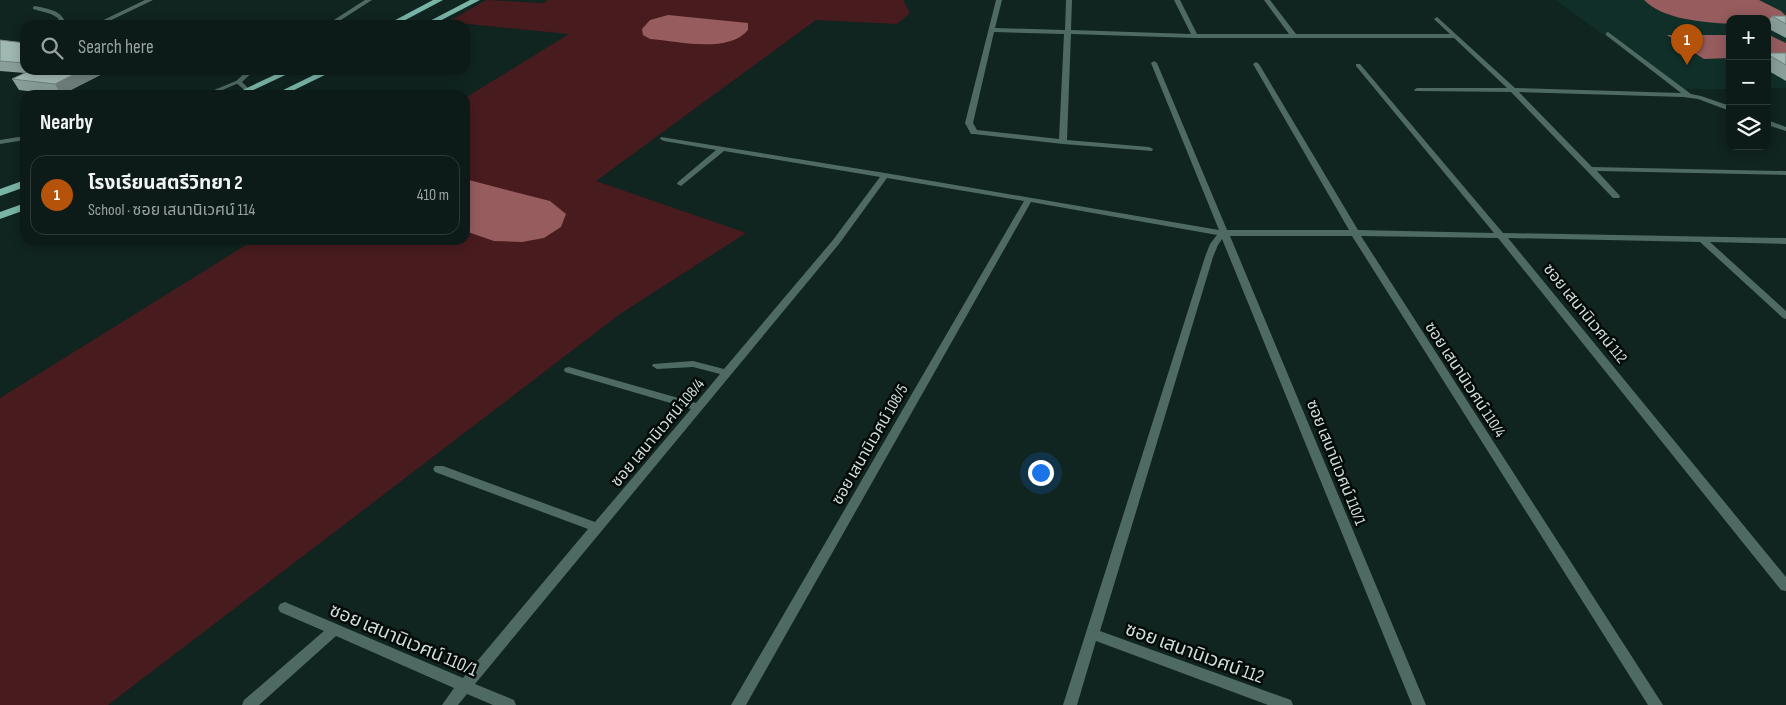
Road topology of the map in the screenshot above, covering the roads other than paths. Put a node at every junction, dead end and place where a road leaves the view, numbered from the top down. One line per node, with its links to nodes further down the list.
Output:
1 (150, 0): 12 (street)
2 (369, 0): 13 (street)
3 (439, 0): 14 (main road)
4 (476, 0): 15 (main road)
5 (999, 0): 16 (street)
6 (1069, 0): 17 (street)
7 (1177, 0): 19 (street)
8 (1267, 0): 20 (street)
9 (35, 8): 11 (street)
10 (1437, 19): 21 (street)
11 (63, 20)
12 (107, 20)
13 (337, 20)
14 (400, 20)
15 (436, 20)
16 (992, 30): 17 (street); 41 (street)
17 (1067, 32): 19 (street); 41 (street)
18 (1608, 34): 34 (street)
19 (1195, 36): 20 (street)
20 (1294, 36): 21 (street)
21 (1456, 36): 33 (street)
22 (1154, 63): 54 (street, ซอย เสนานิเวศน์ 110/1)
23 (1256, 64): 55 (street, ซอย เสนานิเวศน์ 110/4)
24 (1358, 65): 56 (street, ซอย เสนานิเวศน์ 112)
25 (246, 75): 28 (street)
26 (281, 75): 30 (main road)
27 (321, 75): 31 (main road)
28 (238, 82): 29 (street); 30 (street)
29 (218, 90)
30 (247, 90)
31 (288, 90)
32 (1418, 90): 33 (street)
33 (1513, 90): 34 (street); 44 (street)
34 (1688, 95): 35 (street)
35 (1726, 107)
36 (1771, 123): 37 (street)
37 (1786, 129)
38 (20, 139): 40 (street)
39 (664, 139): 42 (street)
40 (0, 142)
41 (1063, 142): 43 (street)
42 (722, 149): 46 (street); 47 (street)
43 (1149, 149)
44 (1590, 169): 45 (street); 50 (street)
45 (1786, 173)
46 (885, 175): 51 (street); 62 (street, ซอย เสนานิเวศน์ 108/4)
47 (680, 184)
48 (20, 185): 49 (main road)
49 (0, 193)
50 (1616, 196)
51 (1029, 199): 54 (street); 74 (street, ซอย เสนานิเวศน์ 108/5)
52 (20, 208): 53 (main road)
53 (0, 216)
54 (1223, 233): 55 (street); 69 (street); 77 (street, ซอย เสนานิเวศน์ 110/1)
55 (1355, 233): 56 (street); 78 (street, ซอย เสนานิเวศน์ 110/4)
56 (1501, 236): 57 (street); 66 (street, ซอย เสนานิเวศน์ 112)
57 (1702, 240): 58 (street); 59 (street)
58 (1786, 241)
59 (1786, 316)
60 (658, 366): 62 (street)
61 (570, 370): 63 (street)
62 (727, 373): 63 (street, ซอย เสนานิเวศน์ 108/4)
63 (698, 407): 65 (street, ซอย เสนานิเวศน์ 108/4)
64 (439, 469): 65 (street)
65 (598, 528): 70 (street, ซอย เสนานิเวศน์ 108/4)
66 (1786, 586)
67 (285, 608): 68 (street, ซอย เสนานิเวศน์ 110/1)
68 (335, 629): 70 (street, ซอย เสนานิเวศน์ 110/1); 71 (street)
69 (1092, 634): 75 (street); 76 (street, ซอย เสนานิเวศน์ 112)
70 (465, 686): 72 (street, ซอย เสนานิเวศน์ 108/4); 73 (street, ซอย เสนานิเวศน์ 110/1)
71 (249, 705)
72 (449, 705)
73 (509, 705)
74 (738, 705)
75 (1070, 705)
76 (1286, 705)
77 (1418, 705)
78 (1656, 705)

